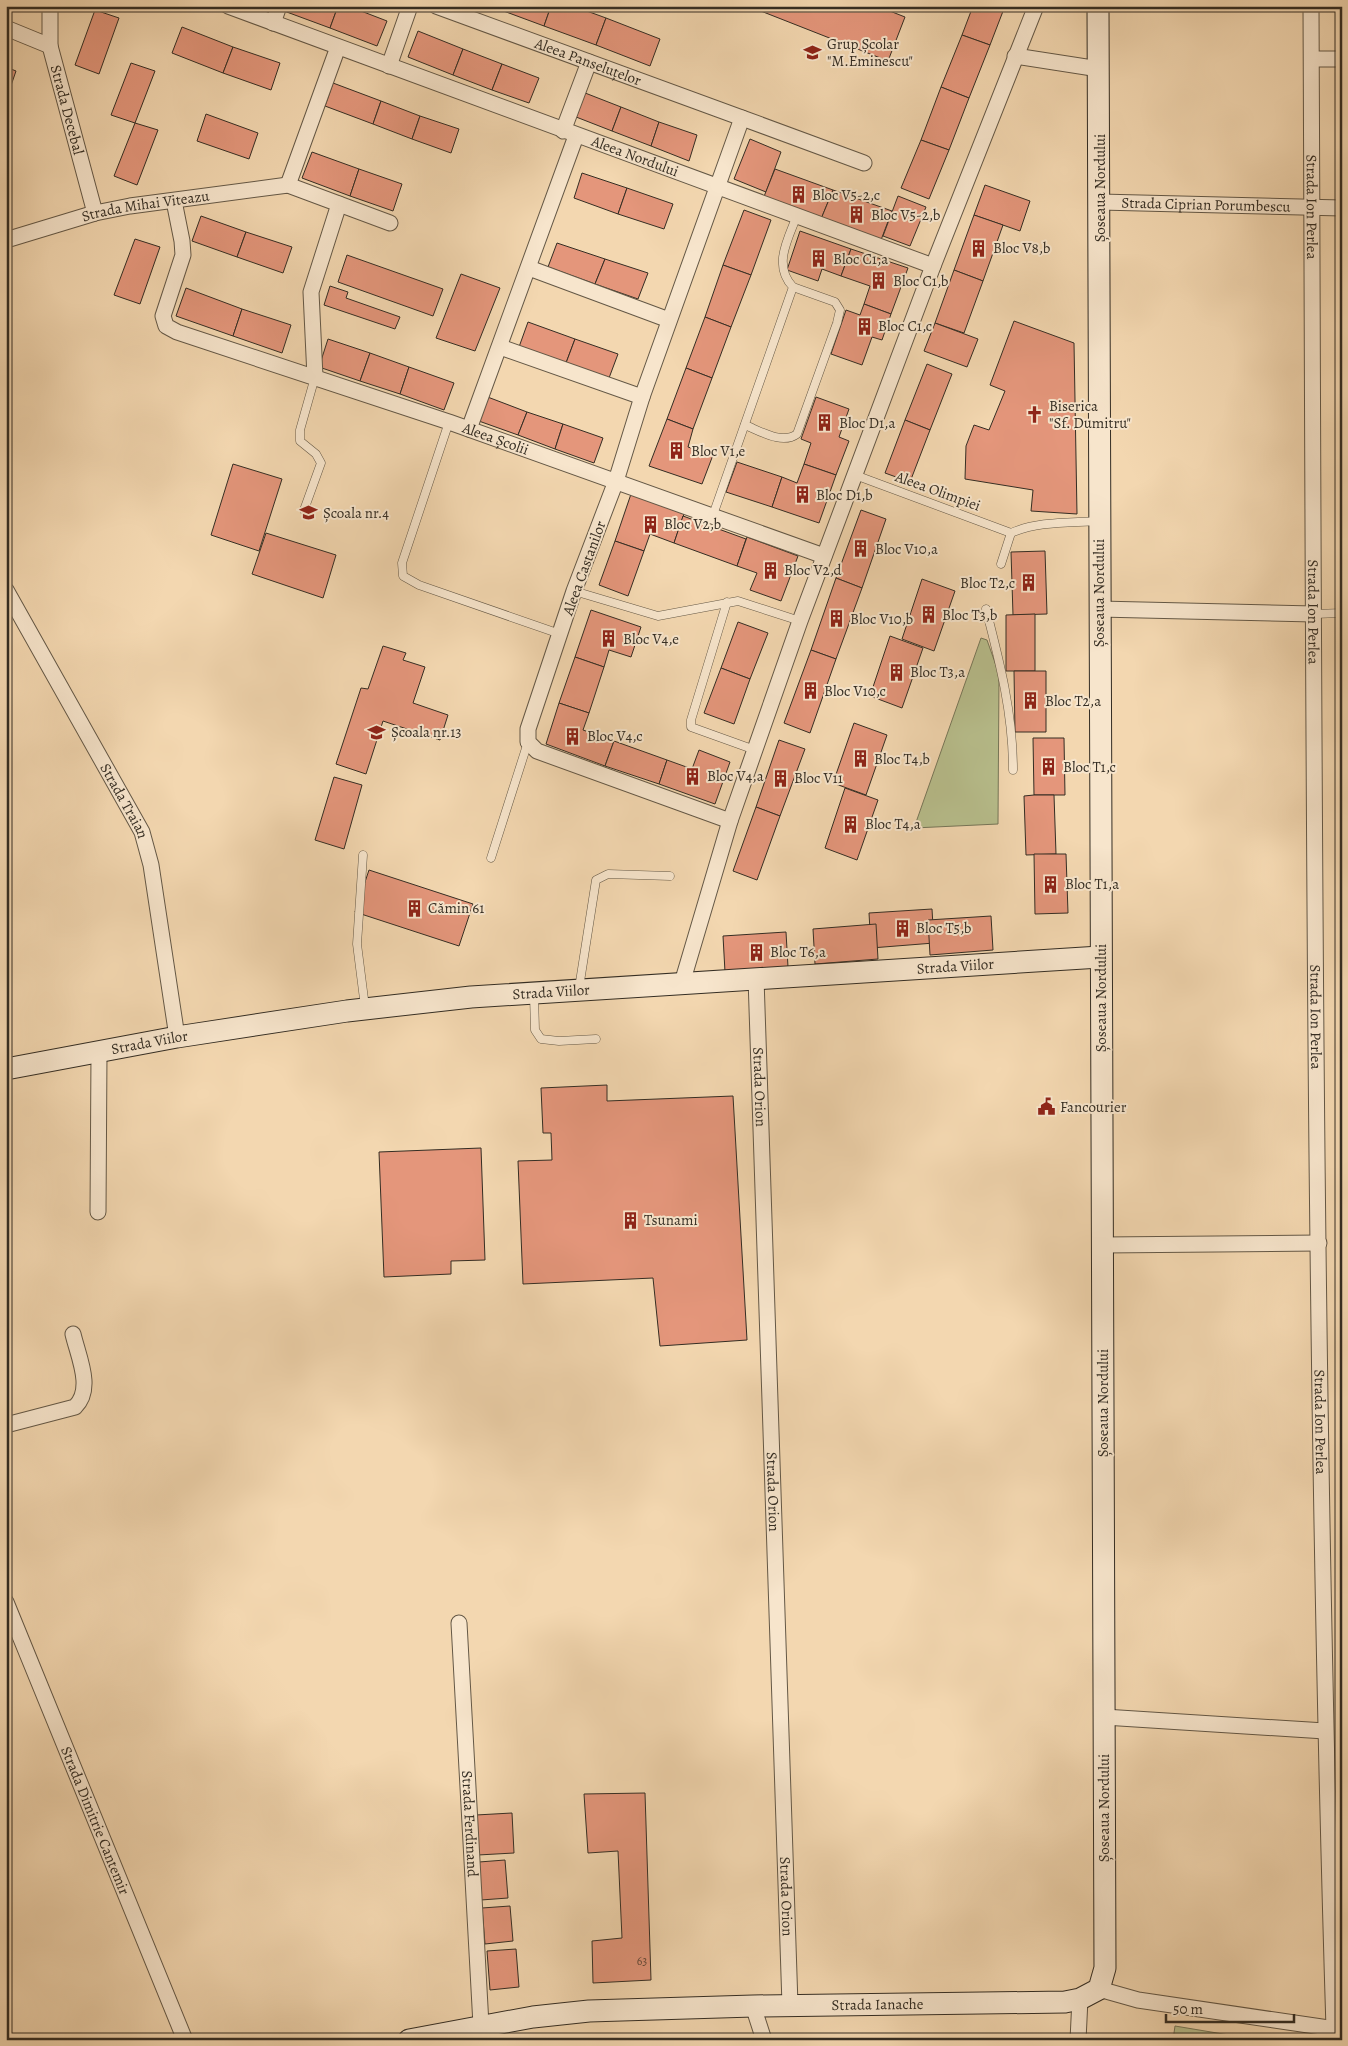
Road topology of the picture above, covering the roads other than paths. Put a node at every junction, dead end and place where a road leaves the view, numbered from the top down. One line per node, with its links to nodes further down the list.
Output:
1 (50, 6): 11 (street, Strada Decebal)
2 (228, 6): 9 (street, Aleea Nordului)
3 (279, 6): 9 (street)
4 (410, 6): 17 (street)
5 (436, 6): 16 (street, Aleea Panseluțelor)
6 (1036, 6): 13 (street)
7 (1098, 6): 18 (street, Șoseaua Nordului)
8 (1311, 6): 14 (street, Strada Ion Perlea)
9 (273, 23): 12 (street, Aleea Nordului)
10 (6, 28): 11 (street)
11 (50, 46): 29 (street, Strada Decebal)
12 (338, 47): 17 (street, Aleea Nordului); 22 (street)
13 (1015, 56): 18 (street); 33 (street)
14 (1312, 59): 15 (street); 27 (street, Strada Ion Perlea)
15 (1342, 59)
16 (589, 62): 19 (street, Aleea Panseluțelor); 20 (street)
17 (389, 66): 20 (street, Aleea Nordului)
18 (1099, 69): 25 (street, Șoseaua Nordului)
19 (742, 118): 21 (street, Aleea Panseluțelor); 23 (street)
20 (570, 134): 23 (street, Aleea Nordului); 34 (street)
21 (864, 163)
22 (288, 185): 24 (street, Strada Mihai Viteazu); 26 (street)
23 (717, 188): 30 (street, Aleea Nordului); 36 (street, Aleea Castanilor)
24 (174, 201): 29 (street, Strada Mihai Viteazu); 38 (street, Aleea Școlii)
25 (1100, 202): 27 (street, Strada Ciprian Porumbescu); 47 (street, Șoseaua Nordului)
26 (339, 204): 31 (street); 38 (street)
27 (1311, 207): 28 (street, Strada Ciprian Porumbescu); 57 (street, Strada Ion Perlea)
28 (1342, 208)
29 (95, 213): 32 (street, Strada Mihai Viteazu)
30 (796, 218): 33 (street, Aleea Nordului); 35 (lane)
31 (390, 223)
32 (6, 240)
33 (933, 266): 43 (street)
34 (529, 268): 36 (street); 37 (street)
35 (793, 287): 41 (lane); 41 (lane)
36 (669, 320): 39 (street, Aleea Castanilor)
37 (500, 347): 39 (street); 42 (street)
38 (315, 377): 40 (street, Aleea Școlii); 45 (lane)
39 (642, 397): 44 (street, Aleea Castanilor)
40 (449, 422): 42 (street, Aleea Școlii); 59 (lane)
41 (745, 425): 46 (lane)
42 (469, 430): 44 (street, Aleea Școlii)
43 (855, 475): 48 (lane, Aleea Olimpiei); 49 (street)
44 (616, 480): 46 (street, Aleea Școlii); 52 (street, Aleea Castanilor)
45 (304, 510)
46 (713, 515): 49 (street, Aleea Școlii)
47 (1099, 521): 48 (lane); 54 (street, Șoseaua Nordului)
48 (1011, 533): 50 (lane)
49 (824, 556): 58 (street)
50 (1002, 564)
51 (6, 590): 73 (street, Strada Traian)
52 (574, 591): 53 (lane); 59 (street, Aleea Castanilor)
53 (727, 602): 58 (lane); 61 (lane)
54 (1099, 609): 57 (street); 67 (street, Șoseaua Nordului)
55 (986, 610): 62 (lane)
56 (1342, 613): 57 (lane)
57 (1314, 614): 78 (street, Strada Ion Perlea)
58 (800, 621): 61 (street)
59 (560, 634): 60 (street, Aleea Castanilor)
60 (528, 742): 63 (street); 65 (lane)
61 (755, 750): 63 (street)
62 (1013, 770)
63 (730, 821): 69 (street)
64 (363, 855): 72 (lane)
65 (491, 858)
66 (670, 876): 70 (lane)
67 (1100, 957): 68 (street, Strada Viilor); 79 (street, Șoseaua Nordului)
68 (756, 978): 69 (street, Strada Viilor); 88 (street, Strada Orion)
69 (682, 982): 70 (street, Strada Viilor)
70 (578, 990): 71 (street, Strada Viilor)
71 (534, 993): 72 (street, Strada Viilor); 74 (lane)
72 (365, 1009): 73 (street, Strada Viilor)
73 (177, 1037): 75 (street, Strada Viilor)
74 (596, 1039)
75 (100, 1053): 76 (street, Strada Viilor); 77 (street)
76 (6, 1069)
77 (98, 1212)
78 (1319, 1243): 79 (street); 85 (street, Strada Ion Perlea)
79 (1103, 1244): 84 (street, Șoseaua Nordului)
80 (72, 1334): 81 (street)
81 (6, 1425)
82 (6, 1602): 92 (street, Strada Dimitrie Cantemir)
83 (459, 1623): 90 (street, Strada Ferdinand)
84 (1104, 1717): 85 (street); 86 (street, Șoseaua Nordului)
85 (1325, 1731): 91 (street, Strada Ion Perlea)
86 (1099, 1989): 87 (street, Strada Ianache); 91 (street)
87 (1080, 1999): 88 (street, Strada Ianache); 95 (street)
88 (790, 2005): 89 (street, Strada Ianache)
89 (753, 2006): 90 (street, Strada Ianache); 94 (street)
90 (481, 2025): 93 (street, Strada Ianache)
91 (1338, 2029)
92 (185, 2040)
93 (408, 2040)
94 (764, 2040)
95 (1078, 2040)

